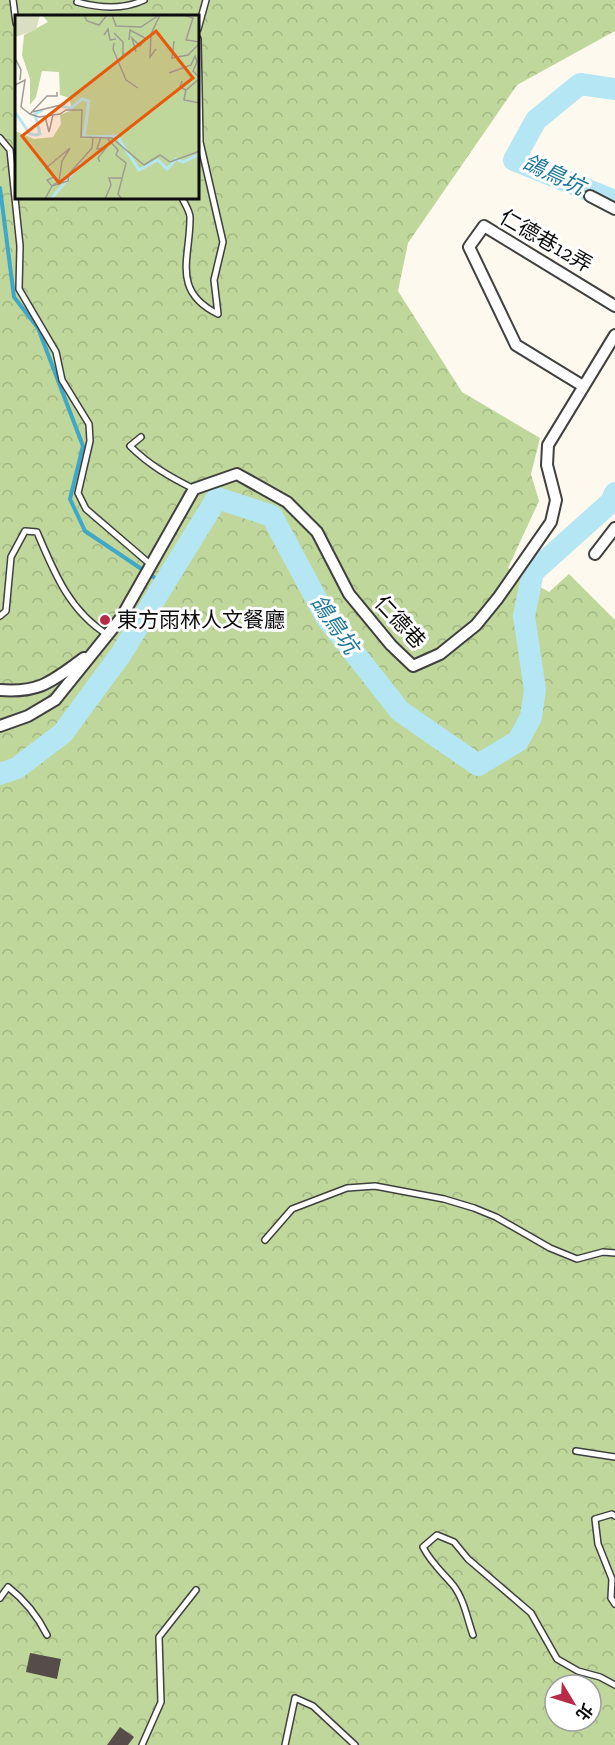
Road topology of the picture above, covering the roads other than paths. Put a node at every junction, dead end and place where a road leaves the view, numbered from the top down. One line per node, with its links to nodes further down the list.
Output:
1 (13, 0): 5 (lane)
2 (78, 0): 3 (lane)
3 (144, 0)
4 (206, 0): 6 (lane)
5 (15, 15)
6 (200, 22)
7 (0, 138): 10 (lane)
8 (200, 142): 12 (lane)
9 (590, 196): 13 (street)
10 (15, 198)
11 (15, 200): 21 (lane)
12 (183, 200)
13 (615, 209)
14 (615, 306): 16 (street, 仁德巷12弄)
15 (615, 335): 16 (street, 仁德巷)
16 (583, 386): 18 (street, 仁德巷)
17 (141, 437): 18 (lane)
18 (194, 489): 21 (street)
19 (615, 528): 20 (street)
20 (595, 554)
21 (150, 564): 23 (street)
22 (0, 616): 23 (lane)
23 (108, 635): 24 (street)
24 (100, 644): 25 (street); 26 (street)
25 (0, 690)
26 (0, 726)
27 (265, 1240): 28 (lane)
28 (615, 1253)
29 (576, 1451): 30 (lane)
30 (615, 1457)
31 (615, 1516): 34 (lane)
32 (196, 1590): 38 (lane)
33 (0, 1598): 35 (lane)
34 (615, 1604)
35 (47, 1635)
36 (472, 1635): 37 (lane)
37 (615, 1685)
38 (142, 1745)
39 (285, 1745): 40 (lane)
40 (355, 1745)

